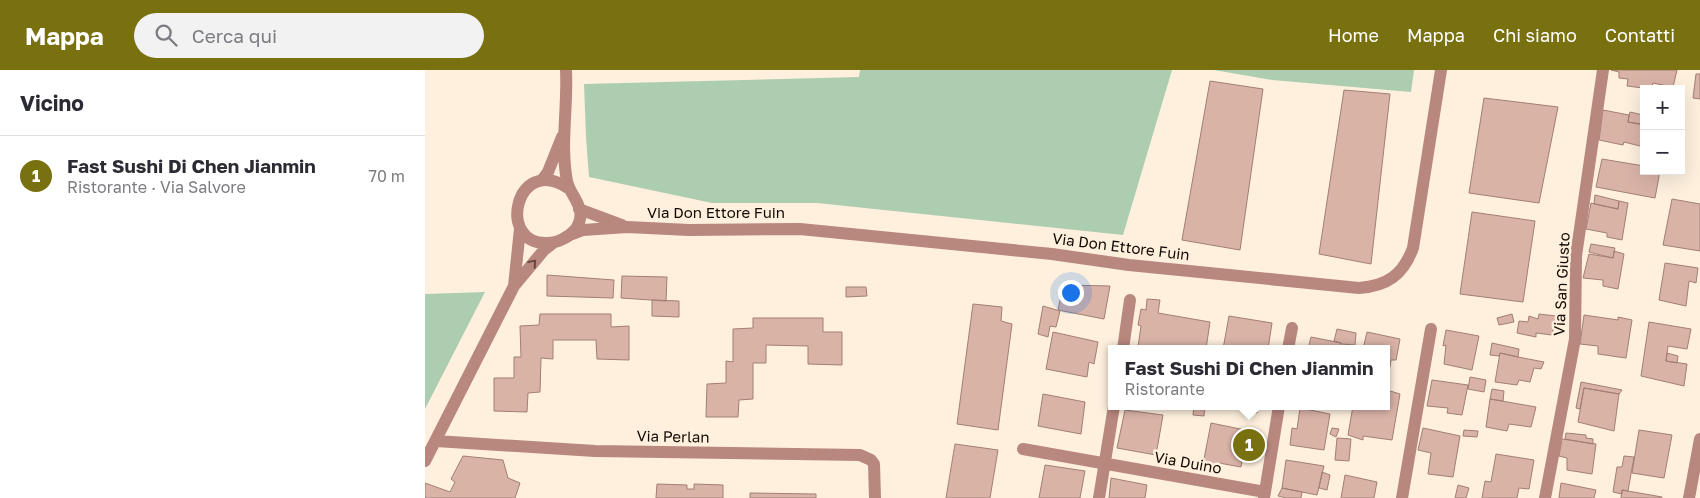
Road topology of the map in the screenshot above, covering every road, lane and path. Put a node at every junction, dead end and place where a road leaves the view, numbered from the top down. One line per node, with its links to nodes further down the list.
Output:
1 (566, 70): 4 (street)
2 (1441, 70): 8 (street, Via Don Ettore Fuin)
3 (1603, 70): 30 (street, Via San Giusto)
4 (564, 132): 5 (street); 6 (street)
5 (542, 180): 6 (street); 9 (street)
6 (568, 188): 7 (street)
7 (579, 210): 8 (street, Via Don Ettore Fuin); 10 (street)
8 (627, 227): 10 (street, Via Don Ettore Fuin)
9 (520, 229): 11 (street); 12 (street)
10 (570, 235): 11 (street)
11 (553, 243): 12 (street, one-way to 11)
12 (514, 286): 21 (street)
13 (1130, 300): 16 (street)
14 (1292, 328): 17 (street)
15 (1431, 329): 29 (street)
16 (1124, 345)
17 (1289, 345)
18 (1113, 410): 24 (street)
19 (1278, 410): 25 (street)
20 (1700, 439): 26 (street)
21 (436, 441): 23 (street); 27 (street, Via Perlan)
22 (1023, 449): 24 (street, Via Duino)
23 (425, 461)
24 (1105, 463): 25 (street, Via Duino); 28 (street)
25 (1264, 495)
26 (1693, 496)
27 (875, 498)
28 (1099, 498)
29 (1402, 498)
30 (1545, 498)

